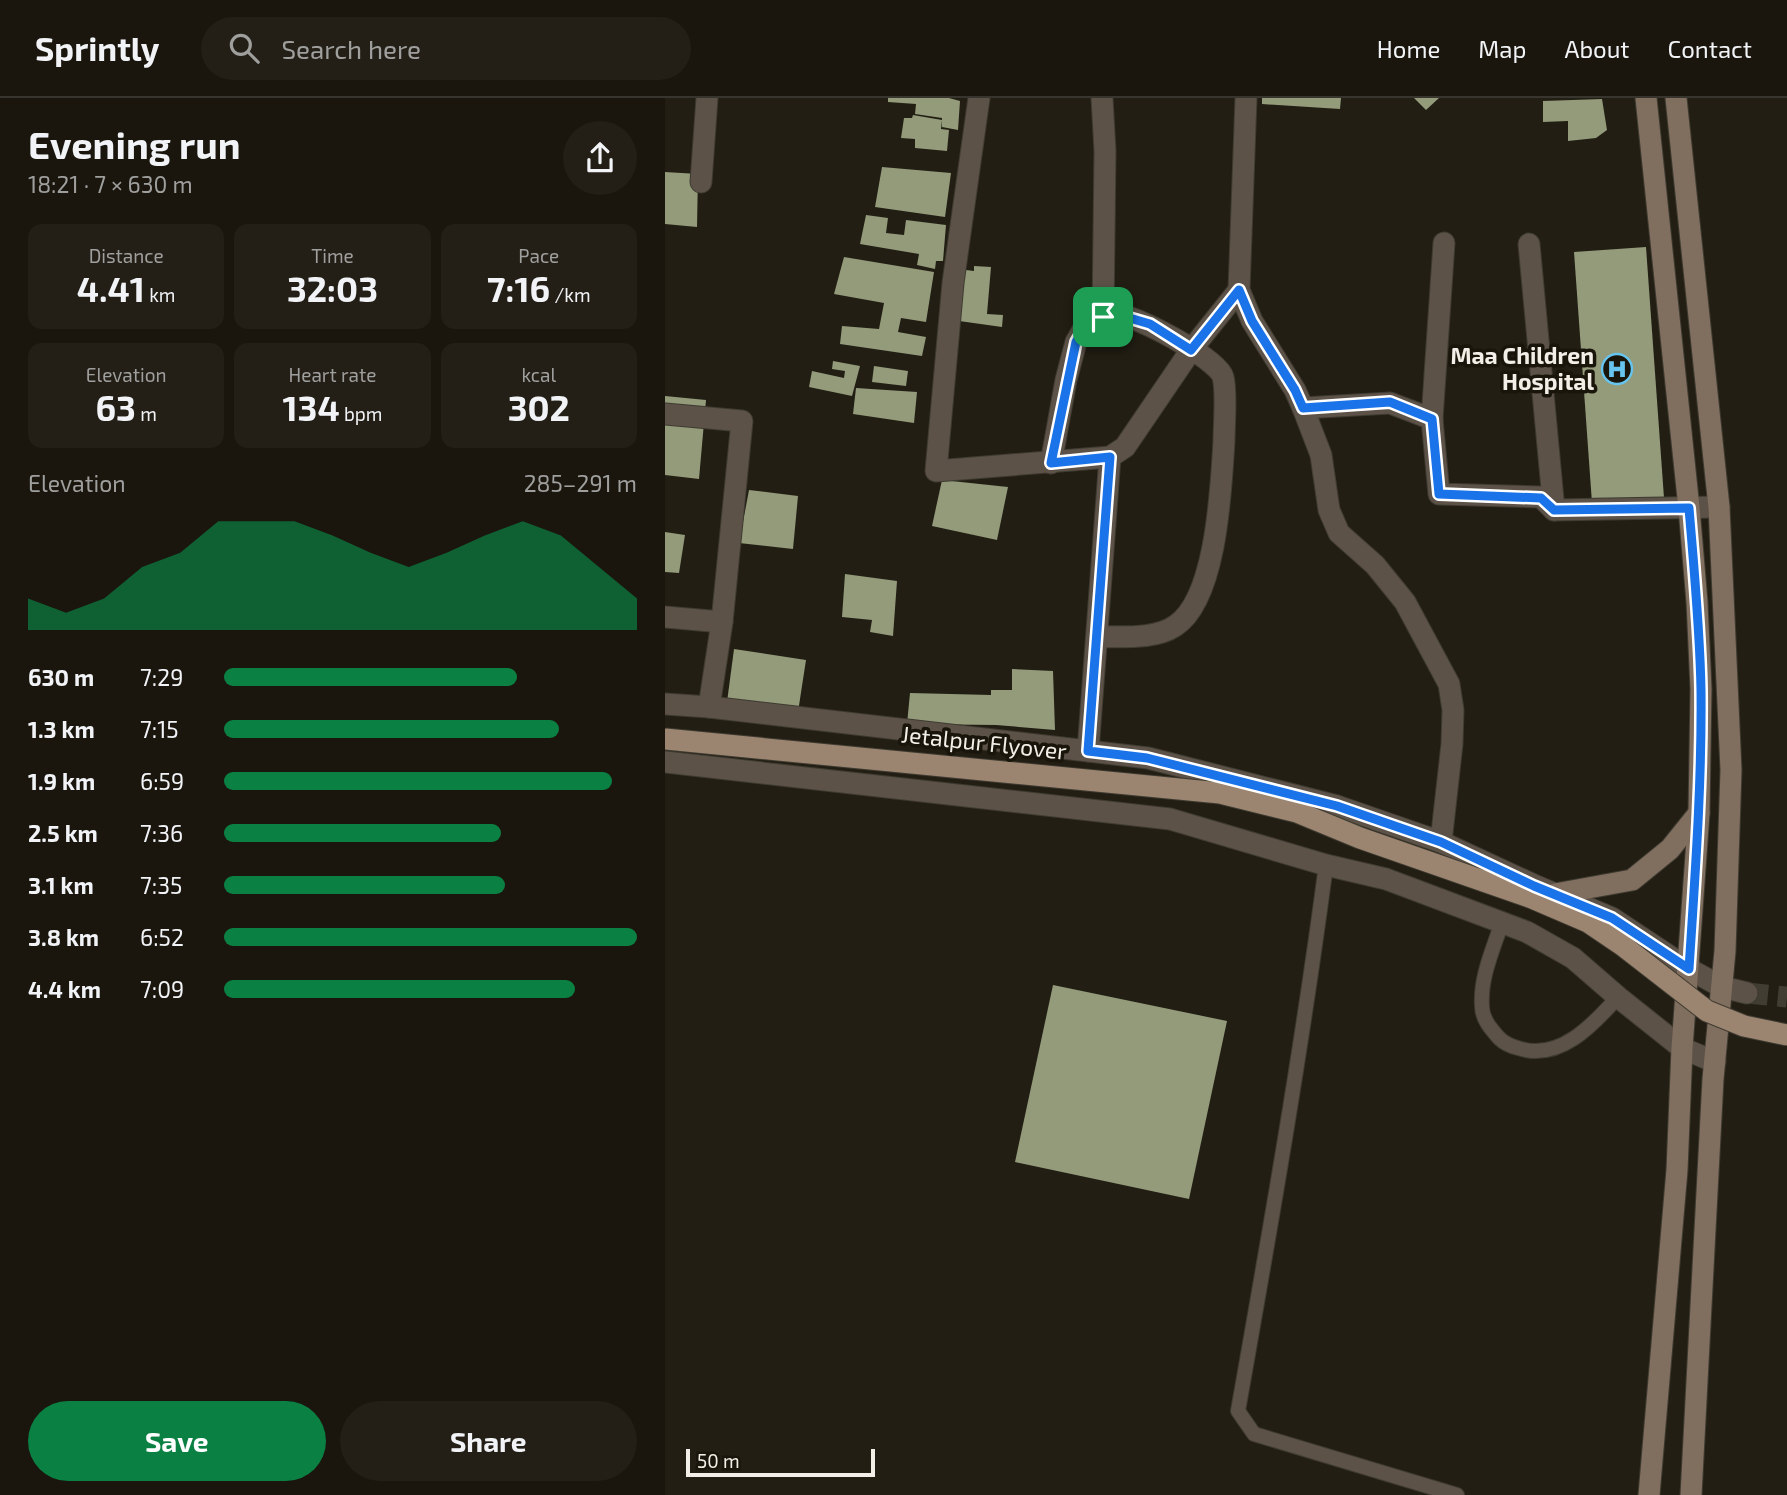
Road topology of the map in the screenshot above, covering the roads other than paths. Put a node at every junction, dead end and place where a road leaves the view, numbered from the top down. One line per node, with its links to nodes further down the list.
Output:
1 (707, 98): 9 (street)
2 (979, 98): 19 (street)
3 (1102, 98): 13 (street)
4 (1246, 98): 12 (street)
5 (1646, 98): 8 (main road)
6 (1676, 98): 7 (main road)
7 (1683, 157): 8 (main road); 20 (main road)
8 (1652, 161): 21 (main road)
9 (701, 182)
10 (1444, 243): 17 (street)
11 (1528, 244): 22 (street)
12 (1239, 290): 14 (street); 15 (street)
13 (1103, 317): 14 (street); 19 (street)
14 (1191, 350): 18 (street); 25 (street)
15 (1303, 408): 17 (street); 32 (street)
16 (665, 414): 24 (street)
17 (1432, 419): 22 (street)
18 (1110, 457): 19 (street); 25 (street)
19 (1051, 463)
20 (1719, 507): 21 (street); 37 (main road)
21 (1689, 508): 22 (street); 31 (main road)
22 (1554, 510)
23 (665, 617): 24 (street)
24 (722, 622): 27 (street)
25 (1097, 637): 29 (street)
26 (665, 704): 27 (street)
27 (709, 707): 29 (street)
28 (665, 739): 40 (main road, Jetalpur Flyover, bridge)
29 (1088, 751): 32 (street)
30 (665, 762): 33 (street)
31 (1699, 813): 34 (main road); 36 (main road)
32 (1441, 842): 34 (street)
33 (1326, 865): 35 (street); 43 (lane)
34 (1555, 894): 36 (street)
35 (1502, 922): 39 (street); 39 (lane)
36 (1689, 969): 37 (street); 41 (main road)
37 (1721, 987): 38 (street); 42 (main road)
38 (1747, 993)
39 (1618, 997): 41 (street)
40 (1787, 1035)
41 (1682, 1048): 42 (street); 44 (main road)
42 (1714, 1062): 45 (main road)
43 (1457, 1495)
44 (1649, 1495)
45 (1691, 1495)

